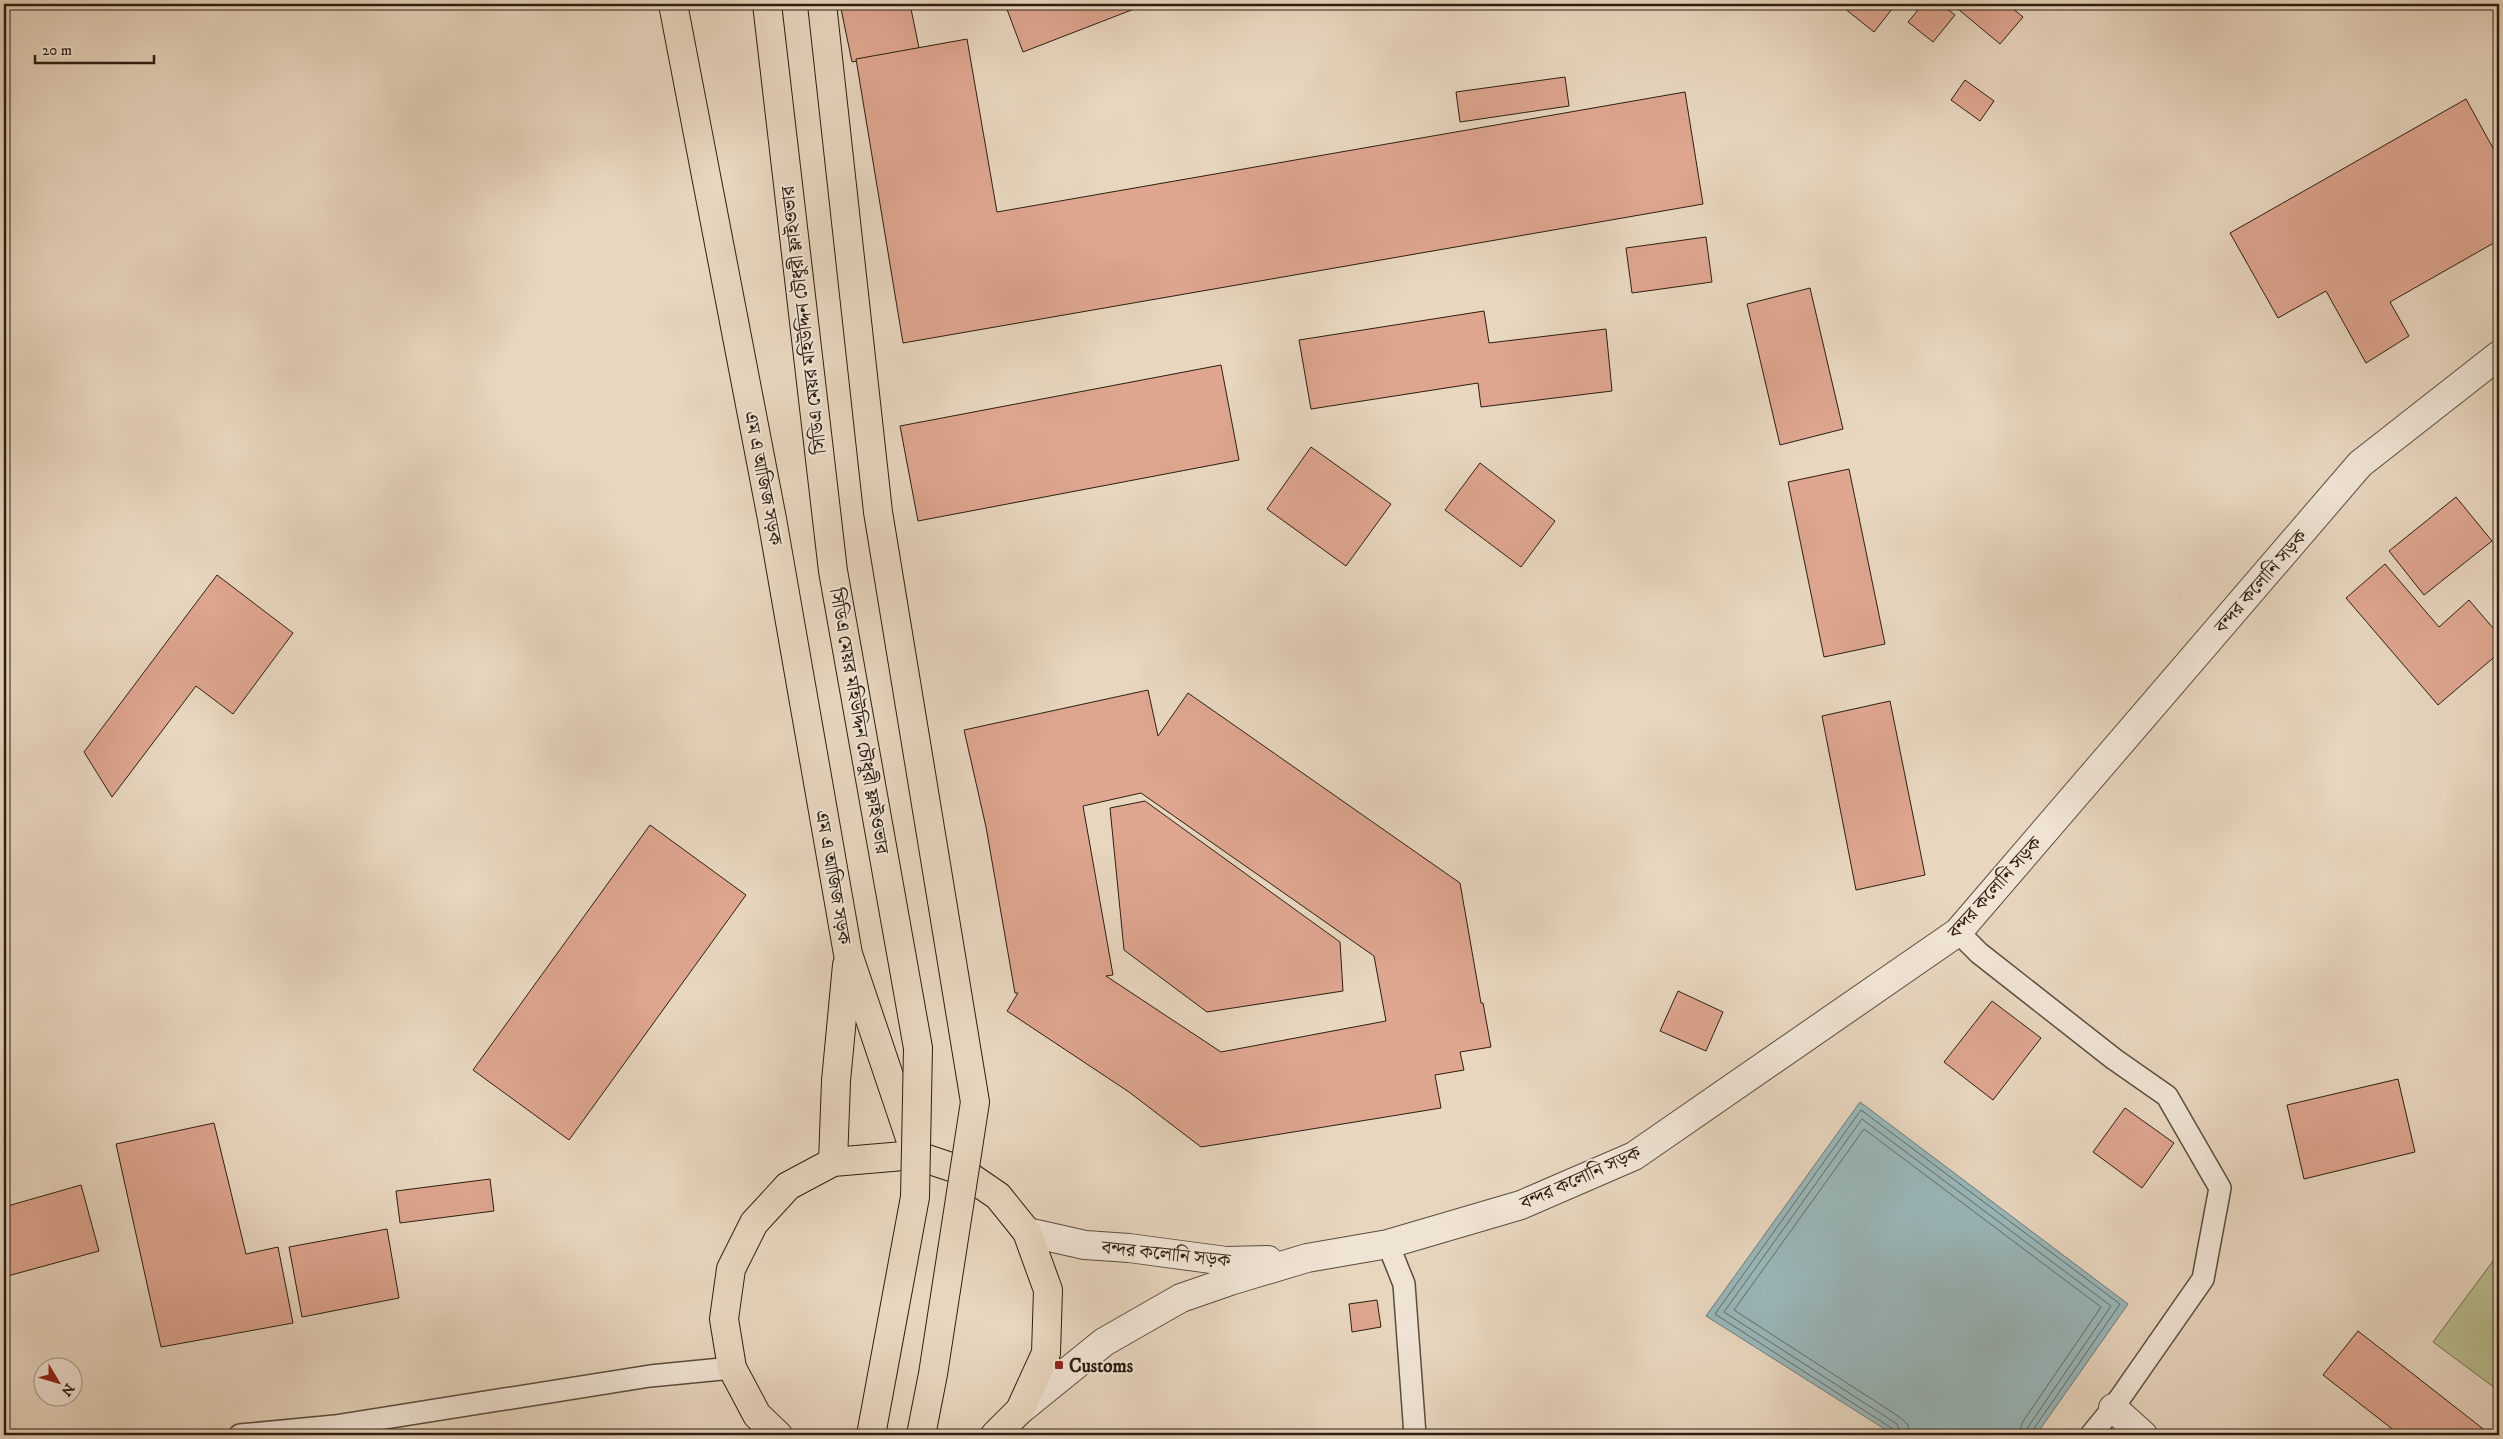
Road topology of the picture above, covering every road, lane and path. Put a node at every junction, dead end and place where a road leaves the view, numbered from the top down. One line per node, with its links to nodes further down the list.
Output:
1 (673, 4): 6 (main road, এম এ আজিজ সড়ক)
2 (767, 4): 17 (main road, সিডিএ মেয়র মহিউদ্দিন চৌধুরী ফ্লাইওভার, bridge)
3 (822, 4): 18 (main road, bridge)
4 (2499, 355): 5 (street, বন্দর কলোনি সড়ক)
5 (1958, 932): 10 (street, বন্দর কলোনি সড়ক); 13 (lane)
6 (848, 954): 7 (main road, এম এ আজিজ সড়ক); 8 (main road, এম এ আজিজ সড়ক)
7 (915, 1155): 8 (main road); 9 (main road)
8 (833, 1162): 12 (main road)
9 (1027, 1232): 11 (street, বন্দর কলোনি সড়ক); 14 (main road)
10 (1388, 1244): 11 (street, বন্দর কলোনি সড়ক); 20 (lane)
11 (1307, 1258): 14 (street, বন্দর কলোনি সড়ক)
12 (732, 1368): 15 (lane); 16 (main road)
13 (2113, 1408): 21 (lane); 22 (street)
14 (1020, 1410): 19 (main road)
15 (240, 1435)
16 (778, 1435)
17 (871, 1435)
18 (921, 1435)
19 (995, 1435)
20 (1415, 1435)
21 (2091, 1435)
22 (2143, 1435)

